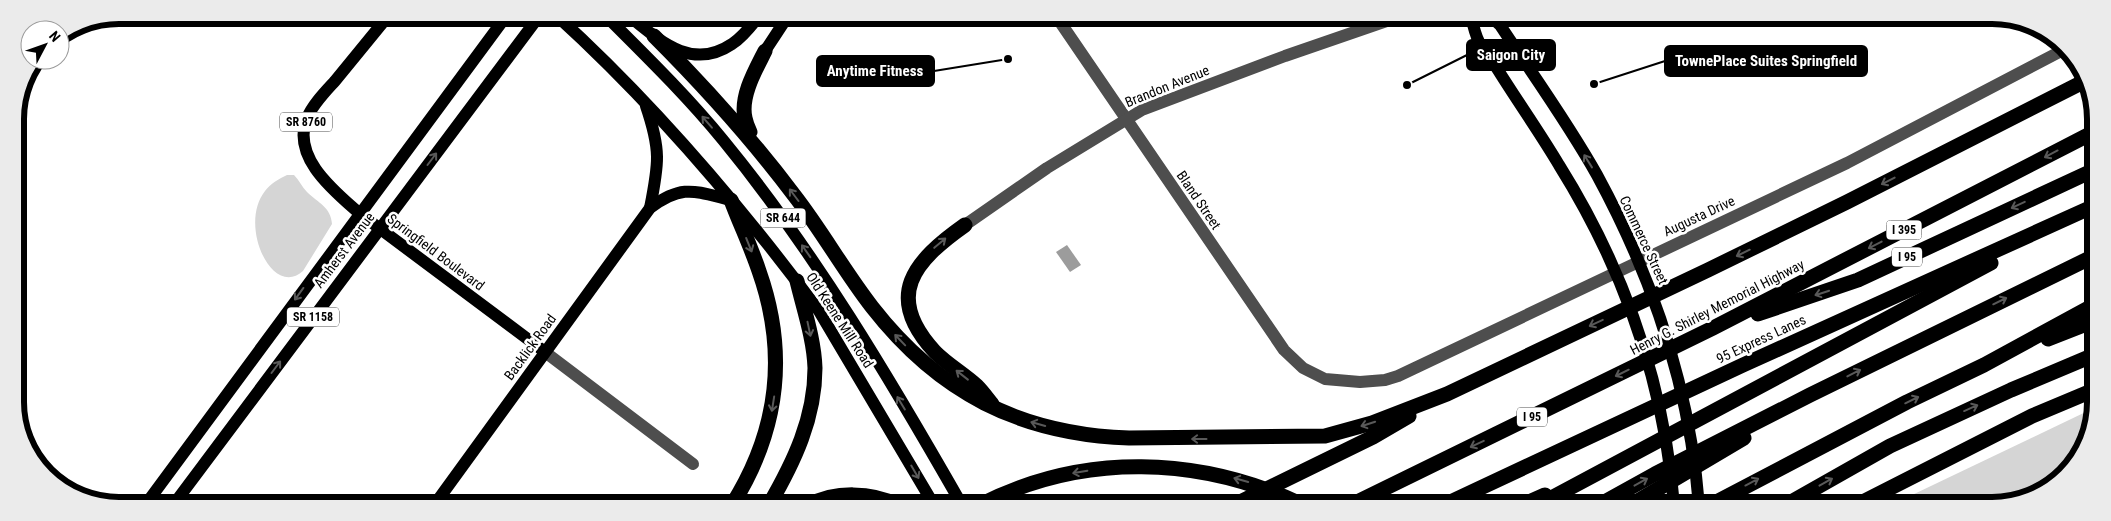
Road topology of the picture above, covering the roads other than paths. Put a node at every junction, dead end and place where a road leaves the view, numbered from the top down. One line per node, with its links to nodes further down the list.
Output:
1 (382, 24): 26 (main road, Springfield Boulevard / SR 8760)
2 (500, 24): 26 (main road, Amherst Avenue / SR 1158)
3 (534, 24): 28 (main road, Amherst Avenue / SR 1158, one-way to 3)
4 (565, 24): 17 (main road, Old Keene Mill Road / SR 644)
5 (614, 24): 52 (main road, Old Keene Mill Road / SR 644, one-way to 5)
6 (639, 24): 13 (main road)
7 (752, 24): 13 (main road)
8 (783, 24): 14 (main road)
9 (1061, 24): 18 (street, Bland Street)
10 (1378, 24): 18 (street, Brandon Avenue)
11 (1473, 24): 62 (main road)
12 (1499, 24): 63 (main road, Commerce Street, one-way to 12)
13 (654, 36): 20 (highway)
14 (765, 51): 20 (highway)
15 (2060, 51): 37 (street, Augusta Drive)
16 (2080, 84): 39 (highway, one-way to 39)
17 (644, 101): 22 (main road, Old Keene Mill Road / SR 644); 23 (main road)
18 (1126, 119): 27 (street, Brandon Avenue); 37 (street, Bland Street)
19 (2087, 136): 33 (highway, Henry G. Shirley Memorial Highway / I 395, one-way to 33)
20 (754, 143): 41 (highway, one-way to 20)
21 (2087, 173): 33 (highway, I 95, one-way to 33)
22 (731, 200): 23 (main road); 30 (main road, Old Keene Mill Road / SR 644); 47 (highway, one-way to 47)
23 (650, 208): 34 (main road, Backlick Road)
24 (2087, 210): 57 (highway, 95 Express Lanes)
25 (2087, 211): 43 (highway)
26 (360, 213): 28 (main road, Springfield Boulevard / SR 8760); 44 (main road, Amherst Avenue / SR 1158, one-way to 44)
27 (965, 225): 41 (highway, one-way to 27)
28 (379, 228): 34 (main road, Springfield Boulevard / SR 8760); 45 (main road, Amherst Avenue / SR 1158, one-way to 28)
29 (2087, 259): 40 (highway, one-way to 29)
30 (797, 282): 48 (highway, one-way to 48); 51 (main road, Old Keene Mill Road / SR 644, one-way to 51)
31 (2087, 309): 36 (highway)
32 (2087, 324): 36 (highway)
33 (1713, 328): 56 (highway, Henry G. Shirley Memorial Highway / I 95, one-way to 56)
34 (545, 352): 42 (street, Springfield Boulevard); 46 (main road, Backlick Road)
35 (2087, 358): 65 (highway, one-way to 35)
36 (1984, 365): 64 (highway, one-way to 36)
37 (1335, 381)
38 (2087, 393): 66 (highway)
39 (1446, 394): 41 (highway, one-way to 41); 54 (highway)
40 (1810, 395): 60 (highway, one-way to 40); 61 (highway)
41 (996, 409)
42 (693, 464)
43 (1604, 469): 58 (highway); 59 (highway)
44 (151, 497)
45 (179, 497)
46 (440, 497)
47 (737, 497)
48 (773, 497)
49 (830, 497): 50 (highway)
50 (869, 497)
51 (929, 497)
52 (957, 497)
53 (998, 497): 55 (highway, one-way to 53)
54 (1250, 497)
55 (1285, 497)
56 (1367, 497)
57 (1461, 497)
58 (1540, 497)
59 (1553, 497)
60 (1613, 497)
61 (1645, 497)
62 (1673, 497)
63 (1698, 497)
64 (1726, 497)
65 (1800, 497)
66 (1873, 497)

